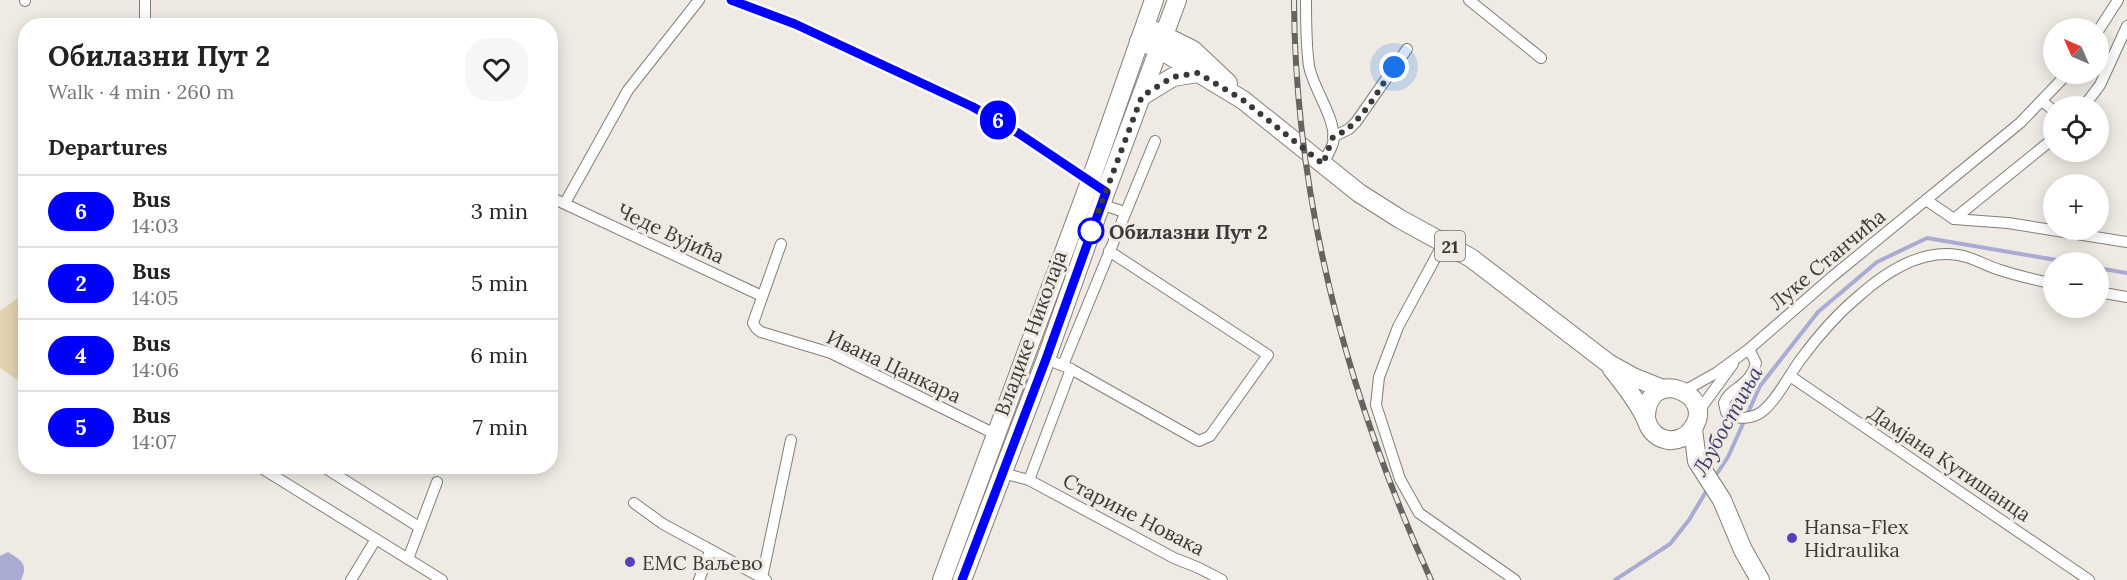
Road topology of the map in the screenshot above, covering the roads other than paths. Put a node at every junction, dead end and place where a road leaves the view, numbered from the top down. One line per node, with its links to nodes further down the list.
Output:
1 (145, 0): 9 (street)
2 (699, 0): 30 (street)
3 (730, 0): 26 (street)
4 (1154, 0): 12 (main road, Владике Николаја)
5 (1177, 0): 13 (main road, Владике Николаја)
6 (1306, 0): 22 (street)
7 (1468, 0): 15 (street)
8 (2118, 0): 10 (street)
9 (145, 18)
10 (2106, 18)
11 (2127, 26): 19 (street)
12 (1141, 34): 13 (main road, 21); 26 (main road, Владике Николаја)
13 (1161, 42): 16 (main road, 21); 18 (main road, Владике Николаја); 20 (main road, 21)
14 (1407, 49): 22 (street)
15 (1541, 58)
16 (1198, 73): 18 (main road); 20 (main road, 21)
17 (2058, 84): 21 (street, Луке Станчића)
18 (1142, 96): 27 (main road, Владике Николаја)
19 (2092, 96)
20 (1243, 100): 25 (main road, 21)
21 (2042, 101): 29 (street, Луке Станчића)
22 (1333, 137): 25 (street)
23 (1155, 141): 31 (street)
24 (2043, 147): 32 (street)
25 (1323, 164): 33 (main road, 21)
26 (1090, 182): 27 (street); 50 (main road, Владике Николаја)
27 (1103, 198): 31 (street); 44 (main road, Владике Николаја)
28 (558, 200): 30 (street, Чеде Вујића)
29 (1926, 200): 32 (street); 41 (street, Луке Станчића)
30 (565, 203): 39 (street, Чеде Вујића)
31 (1124, 212): 36 (street)
32 (1954, 219): 34 (street)
33 (1444, 242): 43 (main road, 21); 72 (street)
34 (2127, 242)
35 (781, 244): 39 (street, Ивана Цанкара)
36 (1109, 251): 44 (street); 44 (street)
37 (2043, 281): 45 (street)
38 (2109, 294): 40 (street)
39 (762, 296): 50 (street, Ивана Цанкара)
40 (2127, 297)
41 (1749, 349): 42 (street, Луке Станчића); 45 (street)
42 (1734, 361): 47 (street, Луке Станчића); 49 (street, Луке Станчића)
43 (1608, 363): 46 (main road, 21); 48 (main road, 21)
44 (1060, 365): 54 (main road, Владике Николаја); 57 (street)
45 (1790, 376): 75 (street, Дамјана Кутишанца)
46 (1663, 389): 47 (main road, 21); 48 (main road)
47 (1684, 391): 49 (main road, 21)
48 (1646, 418): 52 (main road, 21)
49 (1695, 421): 52 (main road); 53 (main road, 21)
50 (997, 435): 69 (main road, Владике Николаја)
51 (791, 440): 65 (street)
52 (1672, 440): 53 (main road, 21)
53 (1699, 464): 62 (main road, 21)
54 (1002, 473): 57 (street, Старине Новака); 70 (main road, Владике Николаја)
55 (271, 474): 61 (street)
56 (335, 474): 60 (street)
57 (1029, 480): 71 (street, Старине Новака)
58 (437, 482): 60 (street)
59 (634, 503): 63 (street)
60 (419, 527): 64 (street)
61 (376, 539): 64 (street); 66 (street)
62 (1743, 550): 73 (main road, 21); 74 (main road, 21)
63 (710, 551): 65 (street); 68 (street)
64 (408, 559): 67 (street)
65 (764, 579)
66 (351, 580)
67 (442, 580)
68 (699, 580)
69 (942, 580)
70 (962, 580)
71 (1222, 580)
72 (1515, 580)
73 (1748, 580)
74 (1760, 580)
75 (2089, 580)

